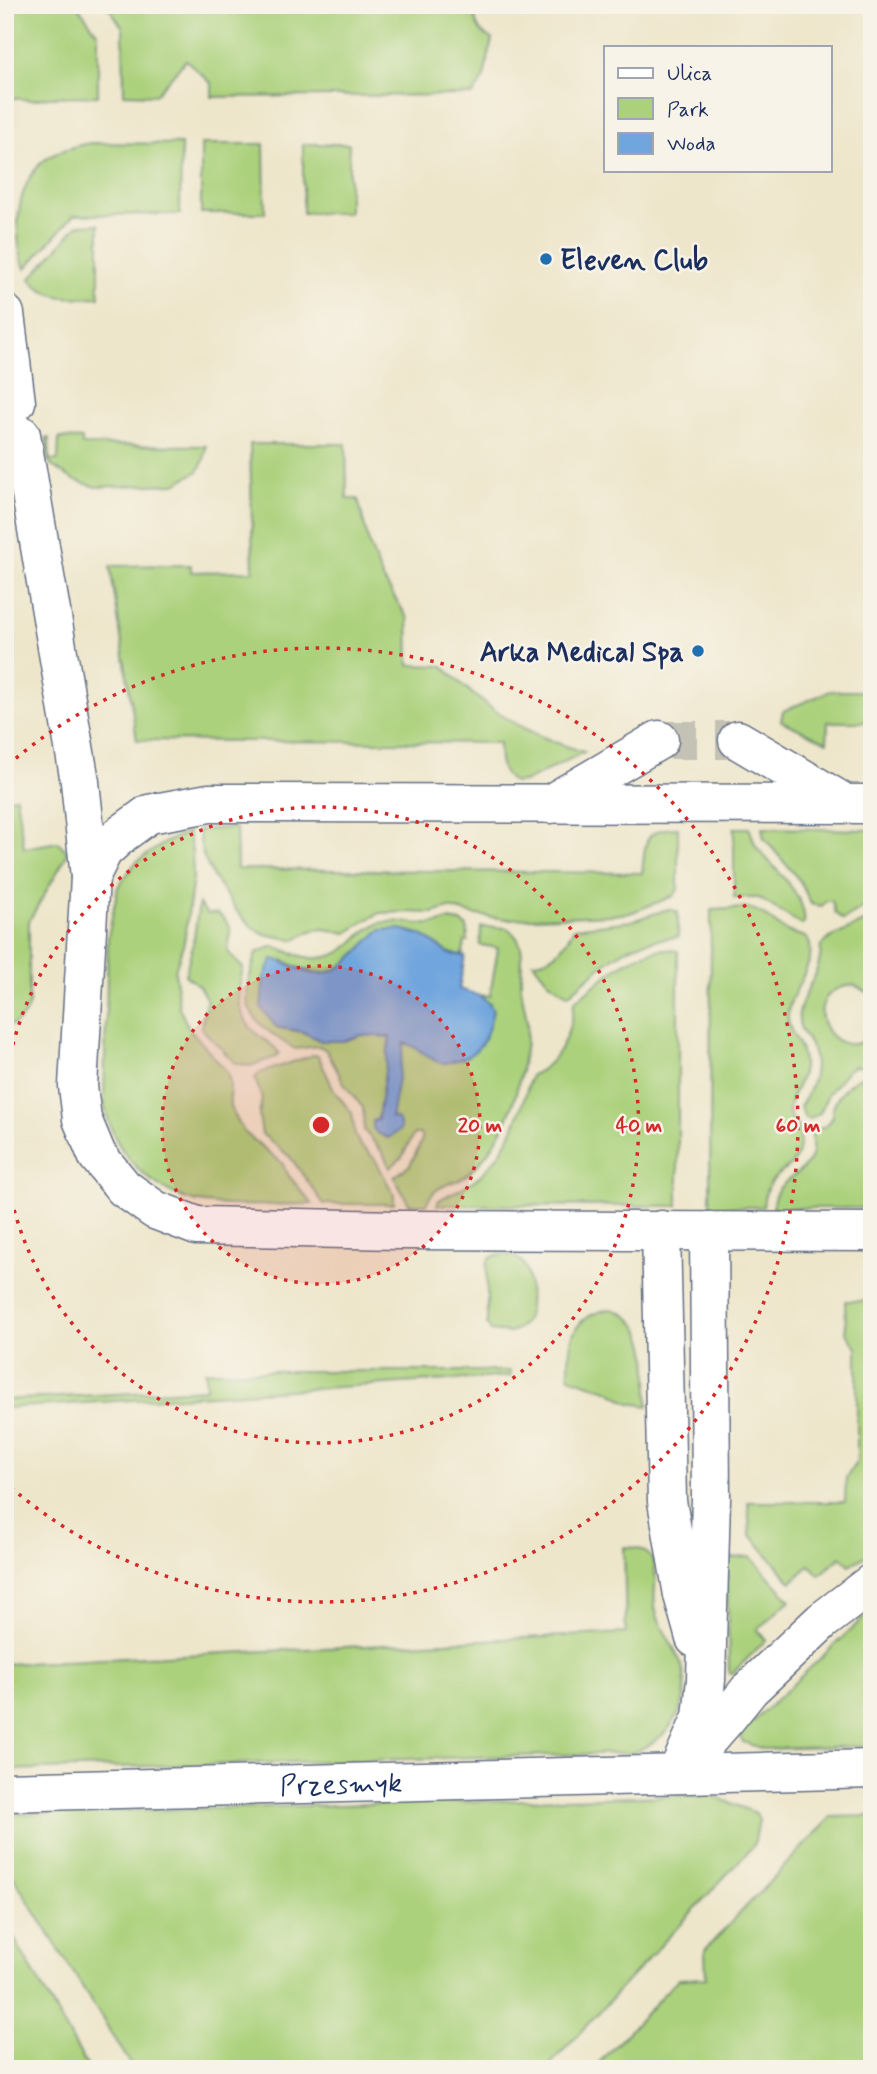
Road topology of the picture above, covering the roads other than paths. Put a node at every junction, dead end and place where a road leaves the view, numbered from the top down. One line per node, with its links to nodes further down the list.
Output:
1 (5, 314): 6 (street)
2 (659, 740): 4 (street)
3 (738, 740): 5 (street)
4 (550, 804): 5 (street); 6 (street)
5 (859, 804)
6 (90, 877): 7 (street)
7 (661, 1230): 8 (street); 11 (street)
8 (709, 1231): 9 (street); 11 (street)
9 (872, 1232)
10 (872, 1583): 13 (street)
11 (706, 1680): 13 (street)
12 (872, 1769): 13 (street, Przesmyk)
13 (677, 1773): 14 (street, Przesmyk)
14 (5, 1792)

